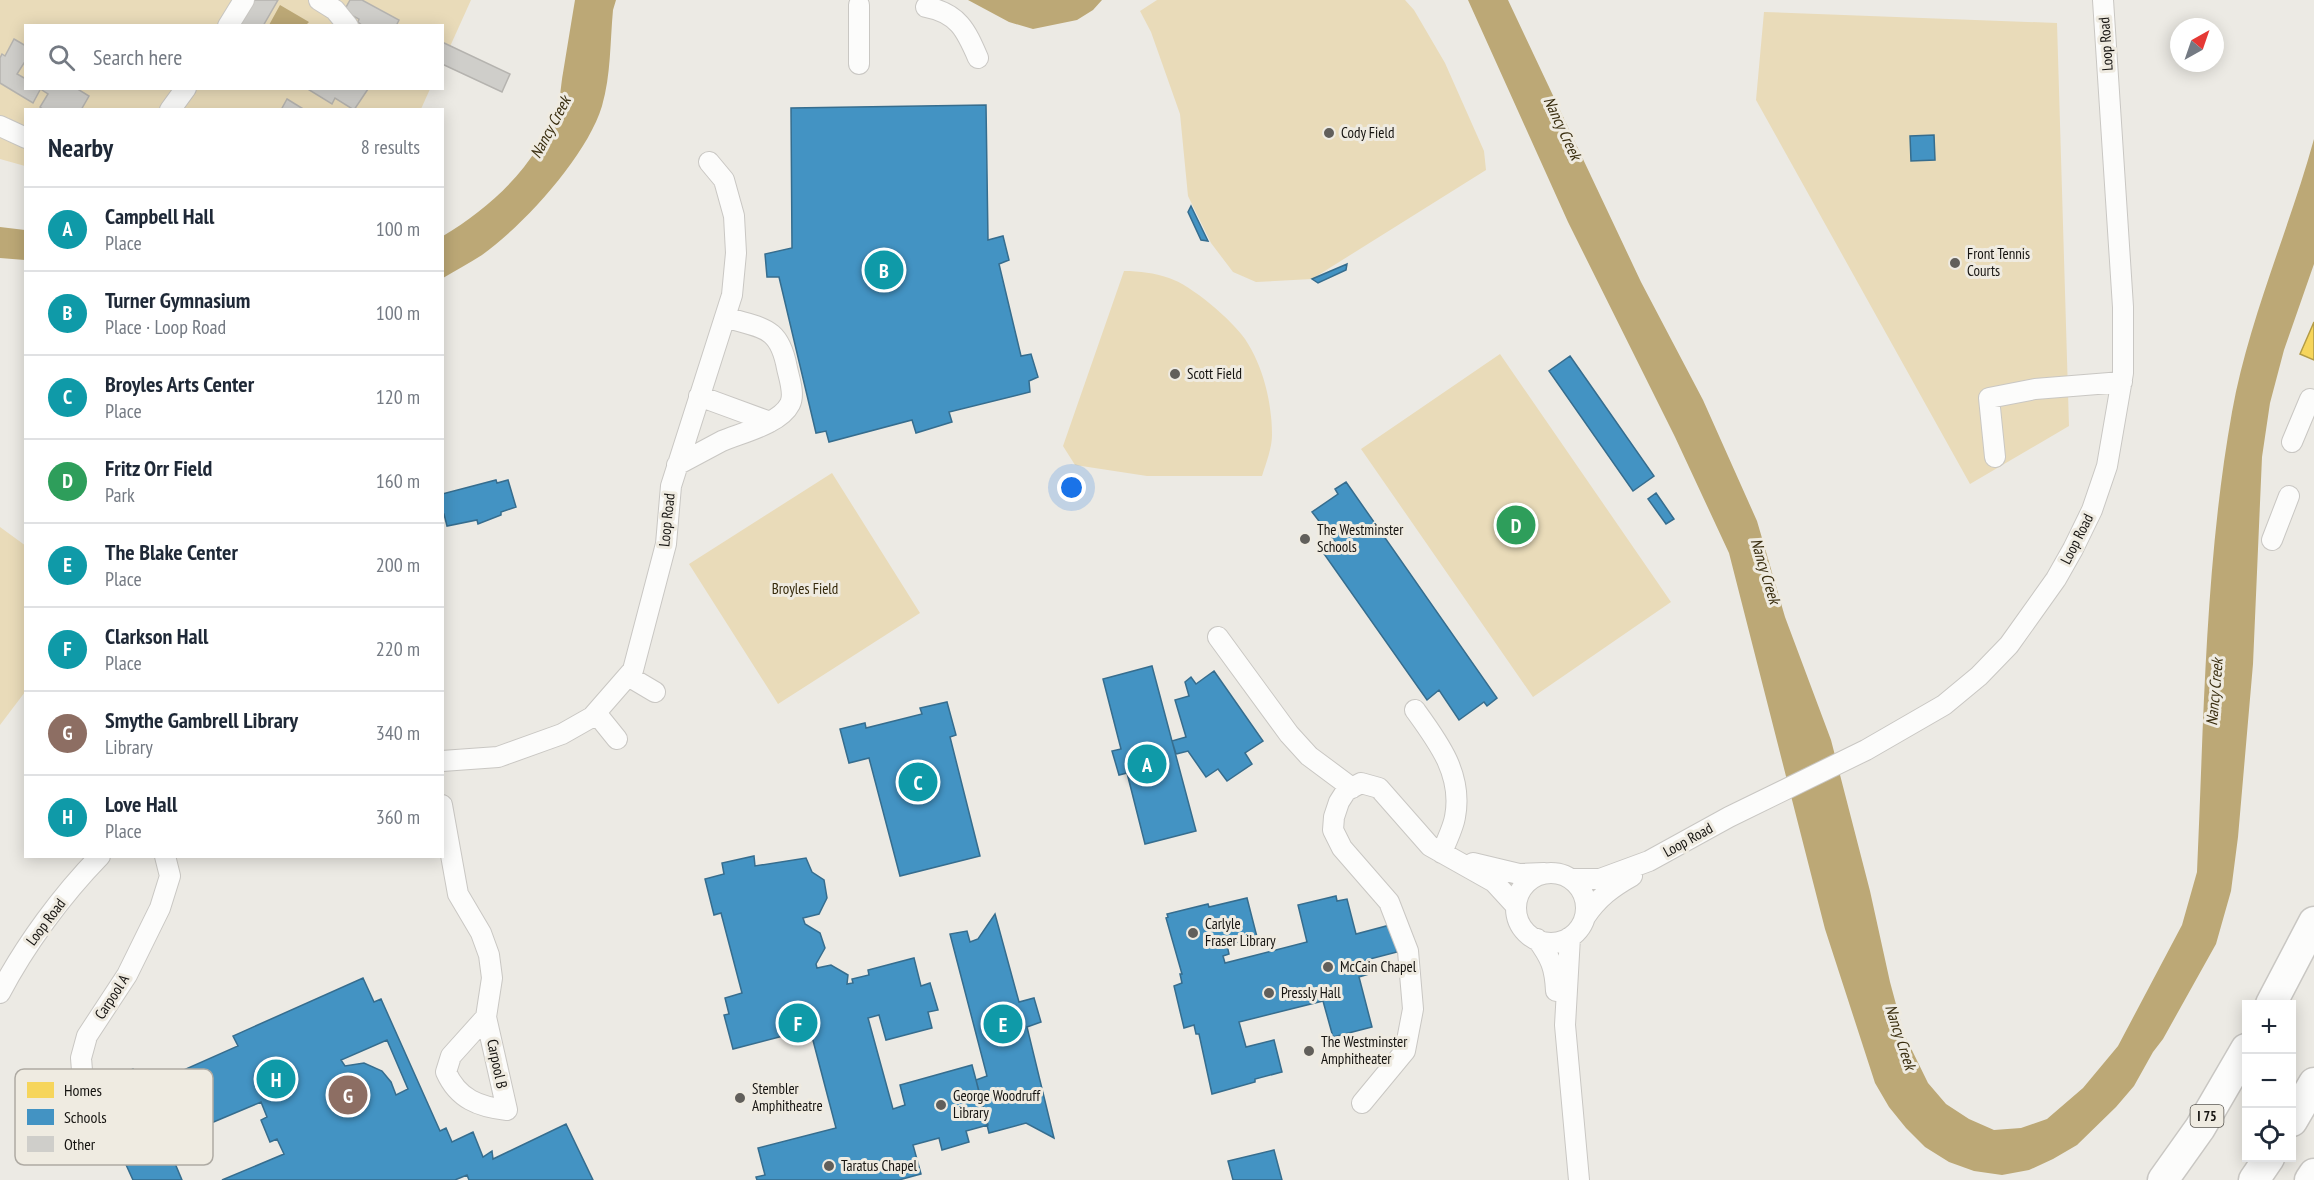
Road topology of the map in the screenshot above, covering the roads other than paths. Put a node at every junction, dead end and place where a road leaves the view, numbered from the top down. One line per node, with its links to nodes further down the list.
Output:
1 (244, 0): 6 (street)
2 (319, 0): 7 (street)
3 (2103, 0): 16 (street, Loop Road)
4 (859, 5): 9 (street)
5 (927, 7): 8 (street)
6 (229, 24)
7 (346, 24)
8 (978, 58)
9 (860, 64)
10 (185, 90): 11 (street)
11 (171, 108)
12 (0, 126): 13 (street)
13 (24, 137)
14 (709, 162): 15 (street, Loop Road)
15 (725, 317): 17 (street, Loop Road); 19 (street)
16 (2122, 382): 21 (street); 37 (street, Loop Road)
17 (699, 396): 19 (street); 22 (street, Loop Road)
18 (2310, 399): 20 (street)
19 (770, 422): 22 (street)
20 (2292, 442)
21 (1995, 457)
22 (677, 465): 26 (street, Loop Road)
23 (2289, 496): 24 (street)
24 (2272, 540)
25 (1218, 637): 32 (street)
26 (628, 676): 27 (street); 29 (street, Loop Road)
27 (655, 692)
28 (1415, 710): 34 (street)
29 (596, 713): 30 (street); 31 (street, Loop Road)
30 (617, 739)
31 (444, 761)
32 (1352, 788): 34 (street); 52 (street)
33 (444, 816): 47 (street)
34 (1447, 856): 38 (street); 40 (street)
35 (98, 858): 45 (street, Loop Road)
36 (166, 858): 50 (street, Carpool A)
37 (1649, 861): 39 (street, Loop Road); 41 (street, Loop Road)
38 (1544, 873): 39 (street); 40 (street)
39 (1571, 879): 41 (street)
40 (1516, 906): 44 (street)
41 (1585, 917): 43 (street)
42 (2314, 922): 46 (highway)
43 (1570, 937): 44 (street); 48 (street)
44 (1537, 939): 48 (street)
45 (0, 993)
46 (2274, 1000)
47 (486, 1017)
48 (1565, 1025): 56 (street)
49 (2244, 1054): 57 (highway, I 75)
50 (82, 1069)
51 (2314, 1083): 53 (highway)
52 (1362, 1103)
53 (2296, 1114)
54 (2266, 1162): 58 (highway)
55 (2314, 1174): 59 (highway)
56 (1579, 1180)
57 (2163, 1180)
58 (2254, 1180)
59 (2310, 1180)

